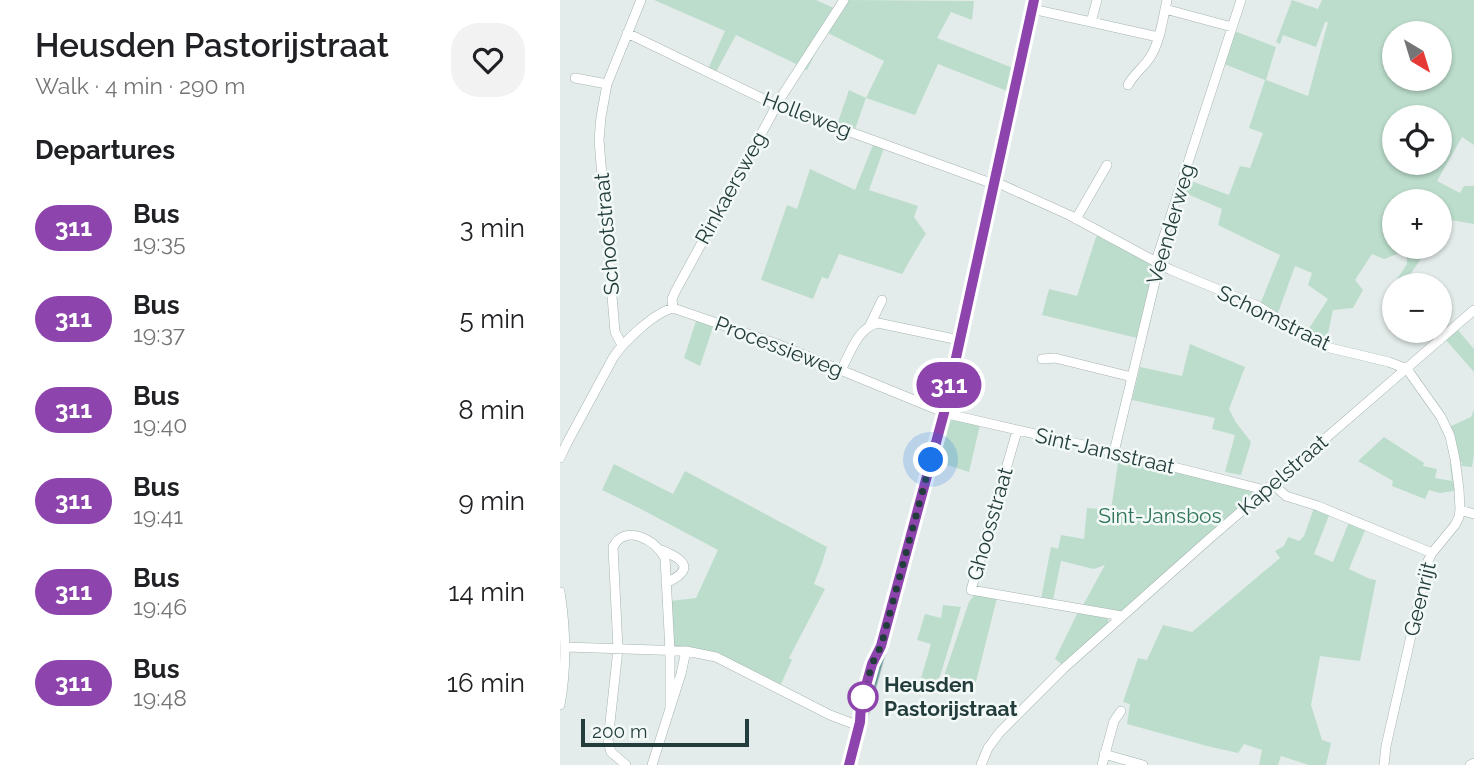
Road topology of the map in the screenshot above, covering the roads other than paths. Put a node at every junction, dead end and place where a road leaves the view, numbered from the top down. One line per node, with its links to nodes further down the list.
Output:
1 (641, 0): 9 (street, Schootstraat)
2 (844, 0): 14 (street, Rinkaersweg)
3 (1097, 0): 7 (street)
4 (1241, 0): 8 (street, Veenderweg)
5 (1033, 4): 7 (street); 16 (main road)
6 (1166, 4): 8 (street); 10 (street)
7 (1091, 22): 10 (street)
8 (1231, 27): 18 (street, Veenderweg)
9 (627, 33): 12 (street, Schootstraat); 14 (street, Holleweg)
10 (1158, 37): 13 (street)
11 (575, 78): 12 (street)
12 (607, 84): 26 (street, Schootstraat)
13 (1128, 85)
14 (776, 105): 16 (street, Holleweg); 20 (street, Rinkaersweg)
15 (1107, 165): 17 (street)
16 (994, 183): 17 (street, Schomstraat); 24 (main road)
17 (1076, 219): 18 (street, Schomstraat)
18 (1158, 264): 28 (street, Schomstraat); 30 (street, Veenderweg)
19 (882, 300): 22 (street)
20 (674, 308): 26 (street); 29 (street, Processieweg)
21 (1474, 310): 23 (street, Kapelstraat)
22 (870, 324): 24 (street); 29 (street)
23 (1452, 329)
24 (959, 340): 31 (main road)
25 (1437, 343): 28 (street, Kapelstraat)
26 (622, 345): 33 (street)
27 (1042, 359): 30 (street)
28 (1407, 369): 35 (street, Kapelstraat); 36 (street)
29 (841, 370): 31 (street, Processieweg)
30 (1132, 377): 34 (street, Veenderweg)
31 (944, 413): 32 (street, Sint-Jansstraat); 50 (main road)
32 (1017, 431): 34 (street, Sint-Jansstraat); 42 (street, Ghoosstraat)
33 (562, 449)
34 (1114, 452): 35 (street, Sint-Jansstraat)
35 (1269, 487): 39 (street, Sint-Jansstraat); 42 (street, Kapelstraat)
36 (1460, 510): 37 (street); 39 (street, Geenrijt)
37 (1474, 514)
38 (661, 550): 40 (street); 40 (street); 44 (street)
39 (1432, 553): 58 (street, Geenrijt)
40 (666, 583): 45 (street)
41 (560, 592): 43 (street)
42 (1122, 616): 55 (street, Kapelstraat)
43 (566, 647): 44 (street); 47 (street)
44 (618, 649): 45 (street); 52 (street)
45 (670, 651): 46 (street); 48 (street)
46 (686, 652): 48 (street); 50 (street)
47 (560, 705)
48 (670, 707): 53 (street)
49 (1121, 711): 51 (street)
50 (860, 724): 54 (main road)
51 (1104, 754): 56 (street); 57 (street)
52 (626, 765)
53 (652, 765)
54 (849, 765)
55 (981, 765)
56 (1102, 765)
57 (1143, 765)
58 (1384, 765)

